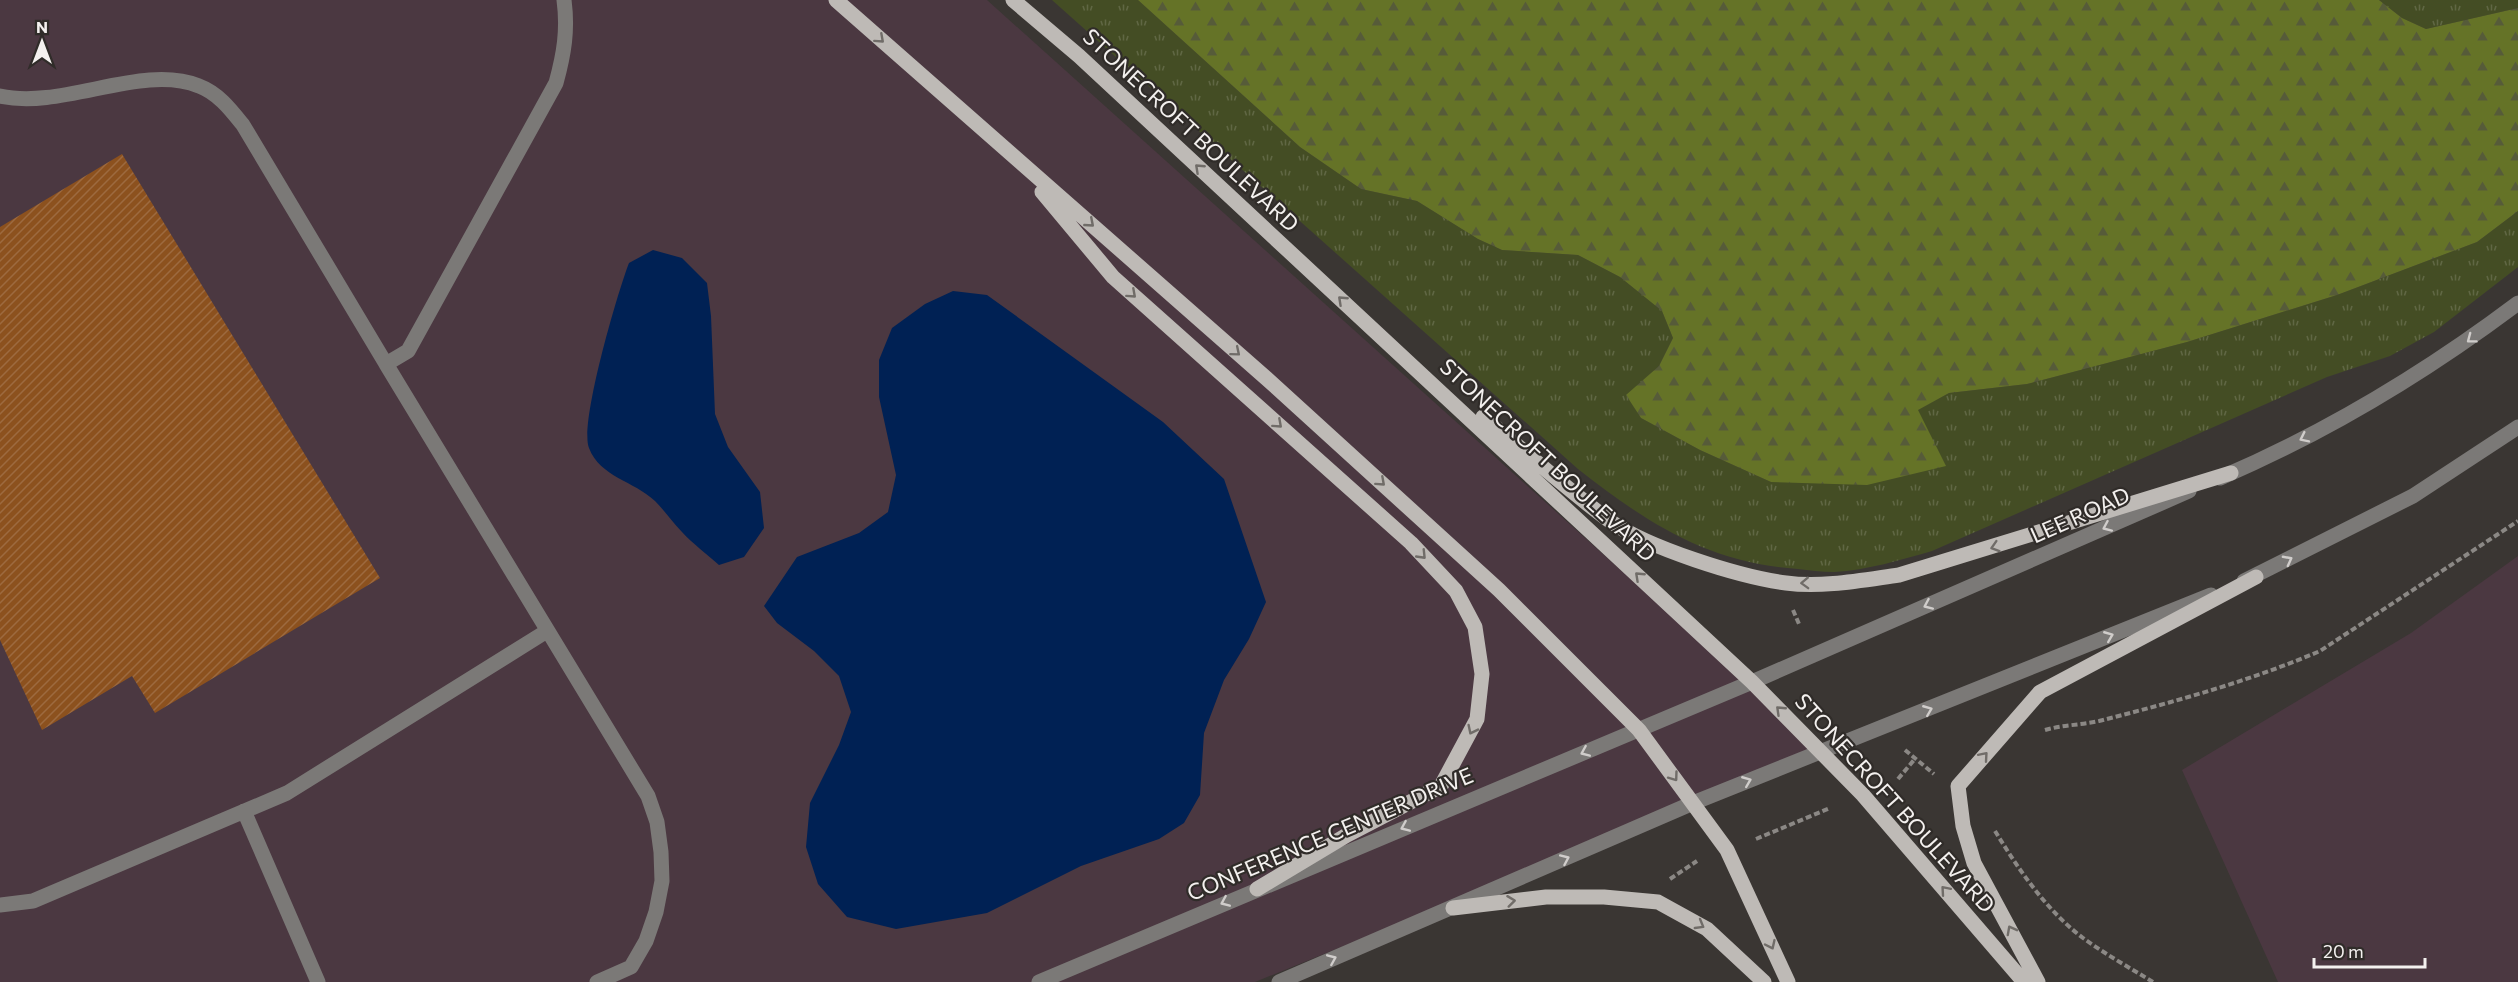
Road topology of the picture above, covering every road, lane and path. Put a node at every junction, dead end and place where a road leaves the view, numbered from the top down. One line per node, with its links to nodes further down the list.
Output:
1 (564, 0): 8 (street)
2 (836, 0): 5 (main road, one-way to 5)
3 (1013, 0): 7 (main road, STONECROFT BOULEVARD, one-way to 3)
4 (0, 96): 8 (street)
5 (1011, 155): 15 (main road, one-way to 15); 29 (main road, one-way to 29)
6 (2518, 303): 10 (street, LEE ROAD, one-way to 10)
7 (1366, 322): 10 (main road, one-way to 7); 14 (main road, STONECROFT BOULEVARD, one-way to 7)
8 (386, 364): 13 (street)
9 (2518, 427): 12 (street, one-way to 9)
10 (2231, 473): 14 (street, LEE ROAD, one-way to 14)
11 (2518, 521): 16 (path)
12 (2256, 577): 18 (street, one-way to 12); 39 (main road, one-way to 12)
13 (547, 631): 24 (street); 33 (street)
14 (1752, 682): 15 (street, LEE ROAD); 18 (main road, STONECROFT BOULEVARD, one-way to 14)
15 (1639, 730): 22 (main road, one-way to 22); 29 (street, CONFERENCE CENTER DRIVE, one-way to 29)
16 (2041, 731)
17 (1905, 750): 19 (path)
18 (1822, 751): 22 (street, one-way to 18); 38 (main road, STONECROFT BOULEVARD, one-way to 18)
19 (1914, 760): 20 (path); 21 (path)
20 (1938, 777)
21 (1898, 779)
22 (1692, 803): 31 (street, one-way to 22); 37 (main road, one-way to 37)
23 (1830, 808): 26 (path)
24 (244, 811): 30 (street); 32 (street)
25 (1992, 827): 40 (path)
26 (1756, 839)
27 (1697, 861): 28 (path)
28 (1664, 883)
29 (1257, 889): 34 (street, CONFERENCE CENTER DRIVE, one-way to 34)
30 (0, 905)
31 (1453, 908): 35 (street, one-way to 31); 36 (main road, one-way to 36)
32 (318, 982)
33 (597, 982)
34 (1039, 982)
35 (1279, 982)
36 (1764, 982)
37 (1788, 982)
38 (2024, 982)
39 (2038, 982)
40 (2153, 982)

